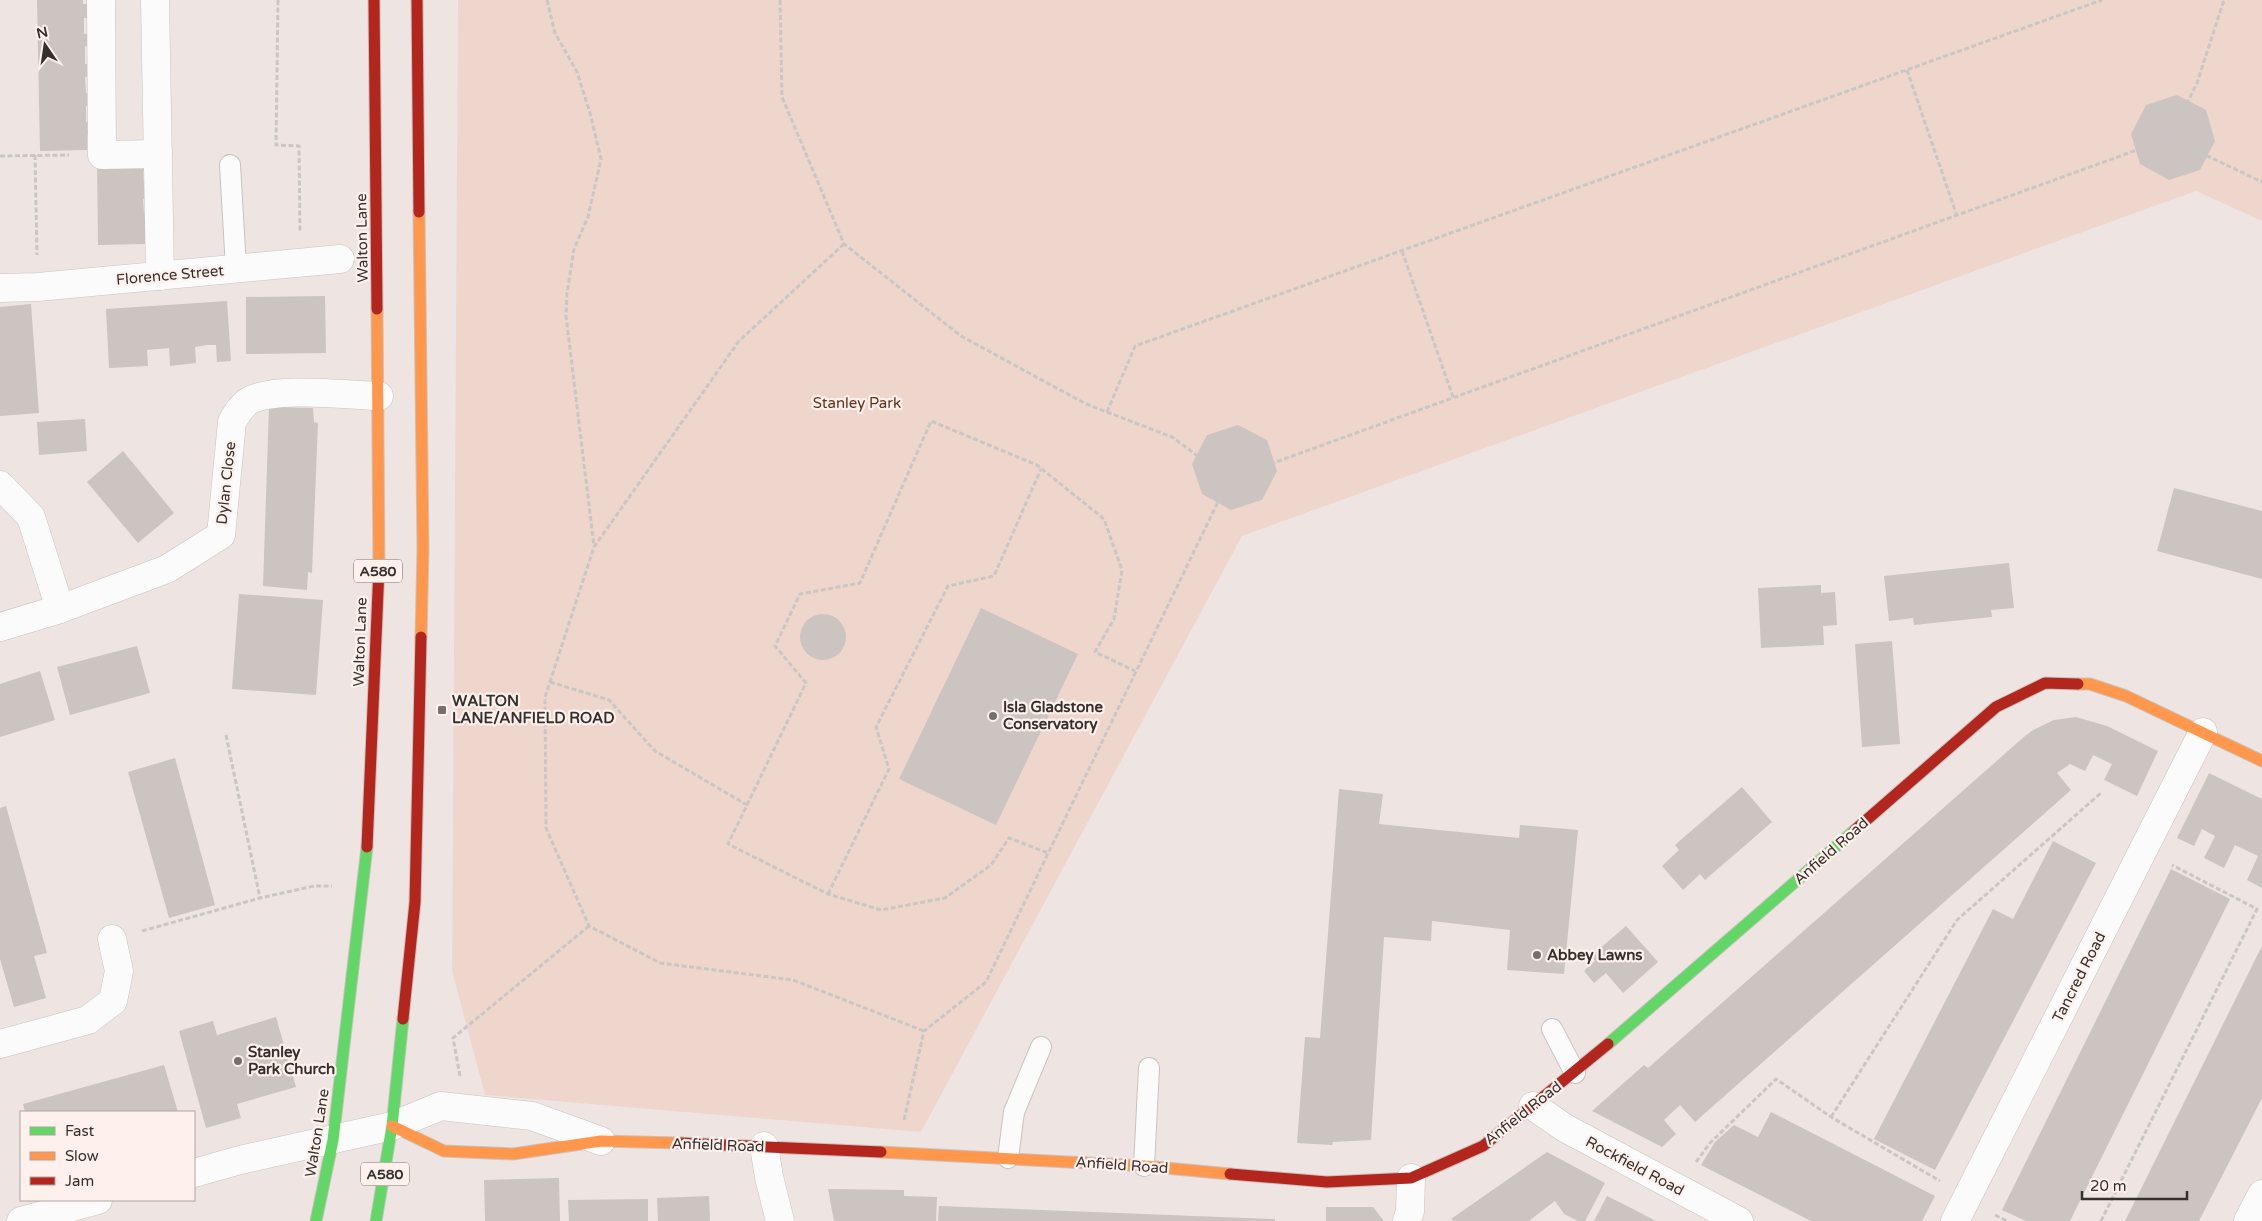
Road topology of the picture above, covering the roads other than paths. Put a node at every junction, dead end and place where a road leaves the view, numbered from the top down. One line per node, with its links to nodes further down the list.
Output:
1 (101, 0): 5 (street)
2 (155, 0): 5 (street)
3 (374, 0): 11 (main road, Walton Lane / A580)
4 (417, 0): 24 (main road, A580)
5 (158, 154): 9 (street)
6 (230, 165): 8 (lane)
7 (340, 260): 8 (street, Florence Street)
8 (236, 268): 9 (street, Florence Street)
9 (160, 276): 10 (street, Florence Street)
10 (0, 288)
11 (379, 396): 13 (street, Dylan Close); 25 (main road, Walton Lane / A580)
12 (0, 485): 13 (street)
13 (60, 609): 14 (street)
14 (0, 627)
15 (2203, 732): 16 (main road, Anfield Road); 22 (main road, Anfield Road); 40 (street, Tancred Road)
16 (2262, 761)
17 (112, 939): 19 (street)
18 (1552, 1029): 22 (lane)
19 (0, 1044)
20 (1041, 1047): 28 (lane)
21 (1149, 1068): 29 (lane)
22 (1575, 1073): 23 (main road, Anfield Road)
23 (1533, 1106): 31 (main road, Anfield Road); 39 (street, Rockfield Road)
24 (392, 1126): 25 (street, Anfield Road); 26 (main road, Anfield Road); 26 (street, Anfield Road); 37 (main road, A580)
25 (333, 1140): 30 (street, Anfield Road); 36 (main road, Walton Lane / A580)
26 (601, 1141): 27 (main road, Anfield Road)
27 (764, 1146): 28 (main road, Anfield Road); 38 (street)
28 (1008, 1158): 29 (main road, Anfield Road)
29 (1144, 1166): 31 (main road, Anfield Road)
30 (195, 1173)
31 (1411, 1178): 34 (street)
32 (2262, 1194): 41 (street)
33 (94, 1201): 35 (street)
34 (1415, 1218)
35 (21, 1221)
36 (316, 1221)
37 (376, 1221)
38 (780, 1221)
39 (1740, 1221)
40 (1955, 1221)
41 (2248, 1221)

